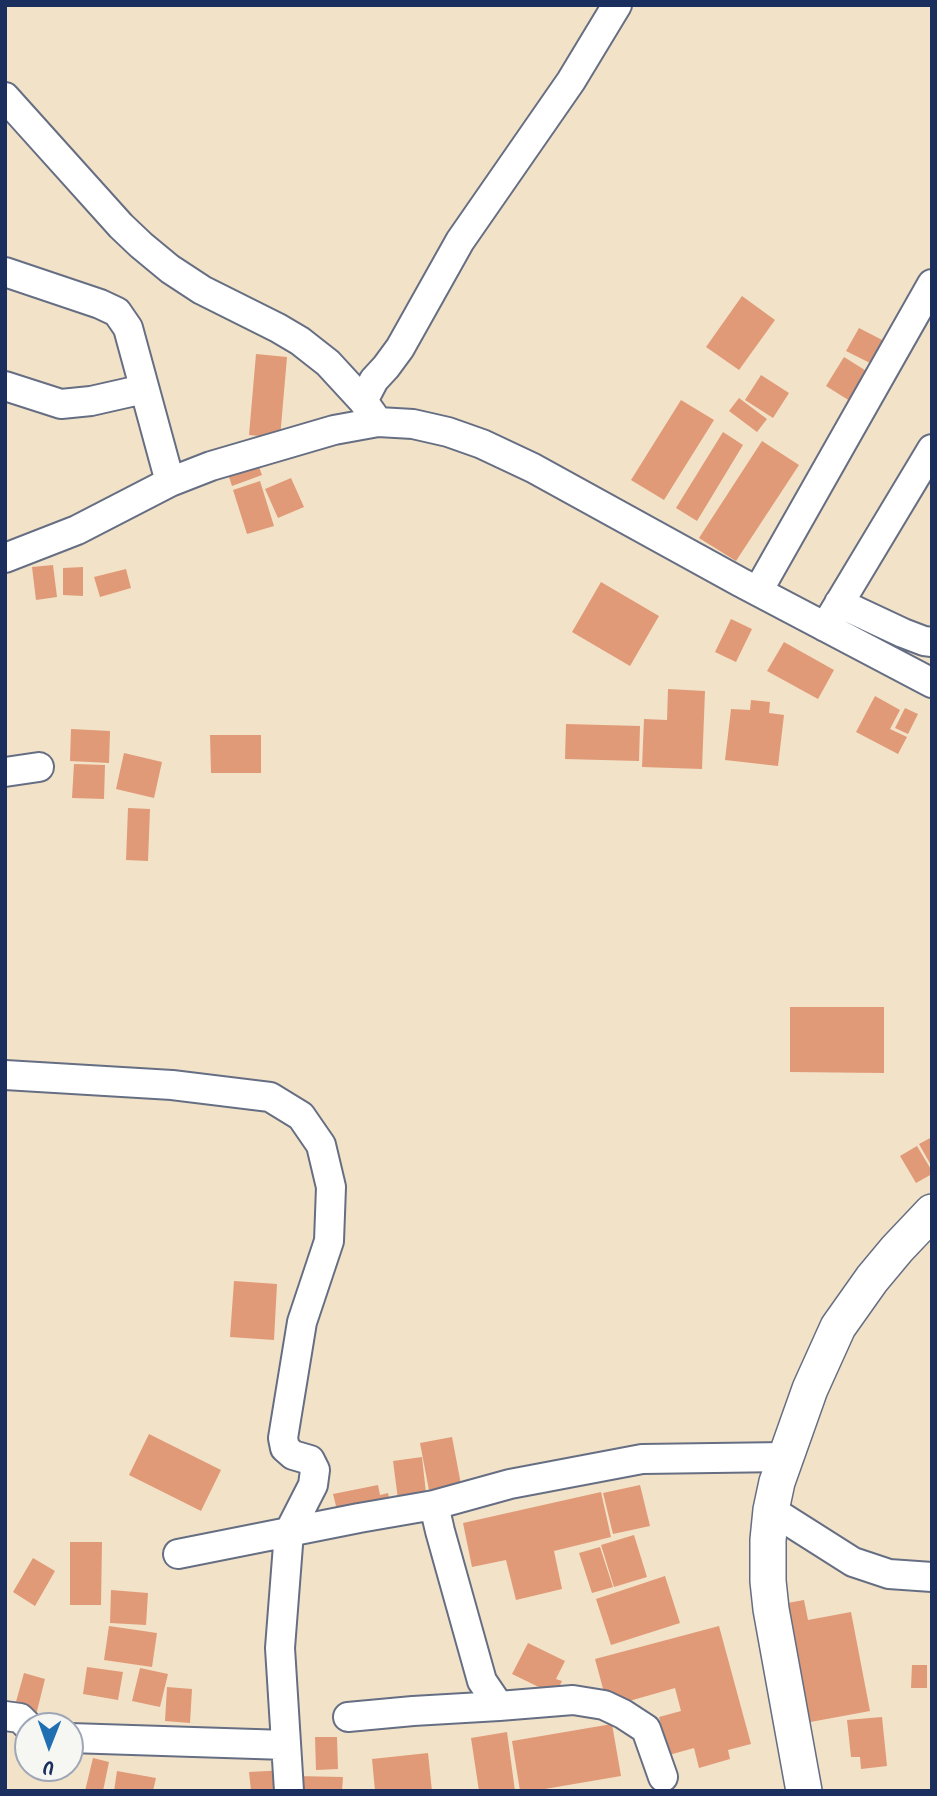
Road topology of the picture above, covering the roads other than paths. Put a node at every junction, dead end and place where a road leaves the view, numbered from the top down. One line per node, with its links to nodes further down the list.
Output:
1 (617, 5): 7 (street)
2 (5, 96): 7 (street)
3 (5, 272): 6 (street)
4 (932, 284): 11 (street)
5 (5, 386): 6 (street)
6 (144, 389): 9 (street)
7 (370, 412): 9 (street); 11 (street)
8 (932, 449): 12 (street)
9 (170, 482): 10 (street)
10 (5, 558)
11 (758, 591): 13 (street)
12 (839, 603): 13 (street); 14 (street)
13 (825, 626): 15 (street)
14 (932, 642)
15 (932, 683)
16 (40, 767): 17 (street)
17 (5, 772)
18 (5, 1075): 23 (street)
19 (932, 1212): 20 (street)
20 (785, 1457): 21 (street); 22 (street)
21 (434, 1506): 23 (street); 26 (street)
22 (771, 1510): 25 (street); 32 (street)
23 (289, 1532): 24 (street); 29 (street)
24 (178, 1554)
25 (932, 1577)
26 (499, 1706): 27 (street); 30 (street)
27 (348, 1717)
28 (84, 1738): 29 (street)
29 (286, 1745): 31 (street)
30 (663, 1777)
31 (289, 1791)
32 (804, 1791)

